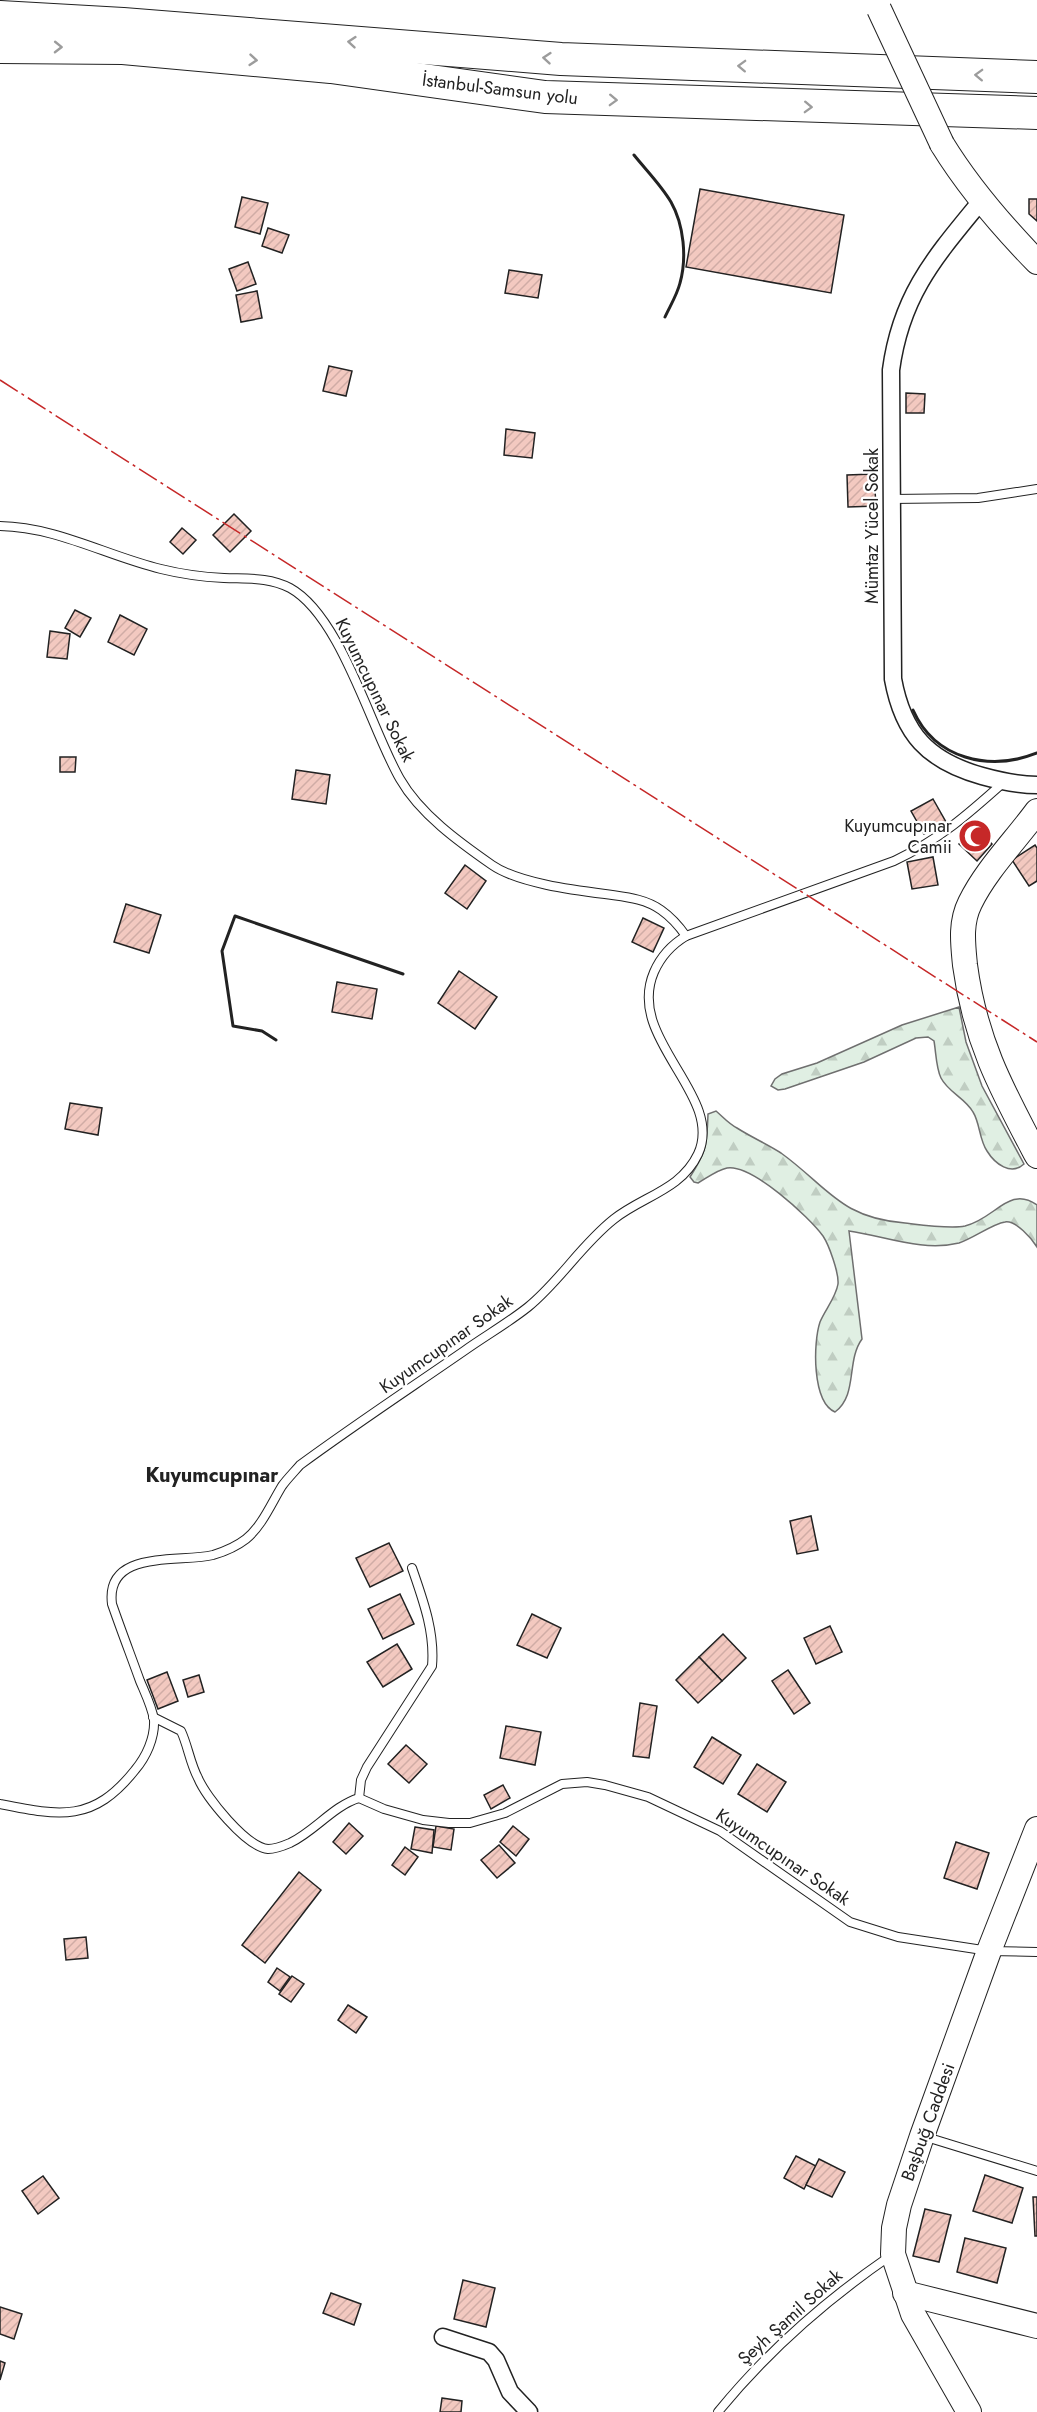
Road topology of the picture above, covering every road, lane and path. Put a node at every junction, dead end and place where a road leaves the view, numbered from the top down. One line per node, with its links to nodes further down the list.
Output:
1 (876, 5): 6 (street, bridge)
2 (0, 17): 4 (highway, İstanbul-Samsun yolu, one-way to 2)
3 (0, 46): 5 (highway, İstanbul-Samsun yolu, one-way to 5)
4 (1037, 76)
5 (1037, 113)
6 (981, 201): 7 (street); 9 (street, Mümtaz Yücel Sokak)
7 (1037, 262)
8 (1037, 489): 9 (lane)
9 (891, 499): 11 (street, Mümtaz Yücel Sokak)
10 (0, 526): 14 (lane, Kuyumcupınar Sokak)
11 (1004, 782): 12 (street, Mümtaz Yücel Sokak); 14 (lane, Kuyumcupınar Sokak)
12 (1037, 785)
13 (1037, 811): 15 (street)
14 (687, 936): 17 (lane, Kuyumcupınar Sokak)
15 (1037, 1156)
16 (412, 1568): 18 (lane)
17 (153, 1717): 18 (lane); 19 (lane, Kuyumcupınar Sokak)
18 (359, 1798): 21 (lane, Kuyumcupınar Sokak)
19 (0, 1804)
20 (1037, 1829): 21 (street, Başbuğ Caddesi)
21 (989, 1952): 22 (lane, Kuyumcupınar Sokak); 23 (street, Başbuğ Caddesi)
22 (1037, 1952)
23 (922, 2136): 24 (lane); 25 (street, Başbuğ Caddesi)
24 (1037, 2171)
25 (892, 2254): 26 (street, Başbuğ Caddesi); 30 (lane, Şeyh Şamil Sokak)
26 (905, 2292): 27 (street); 31 (street, Başbuğ Caddesi)
27 (1037, 2326)
28 (443, 2337): 29 (street)
29 (529, 2412)
30 (718, 2412)
31 (969, 2412)

